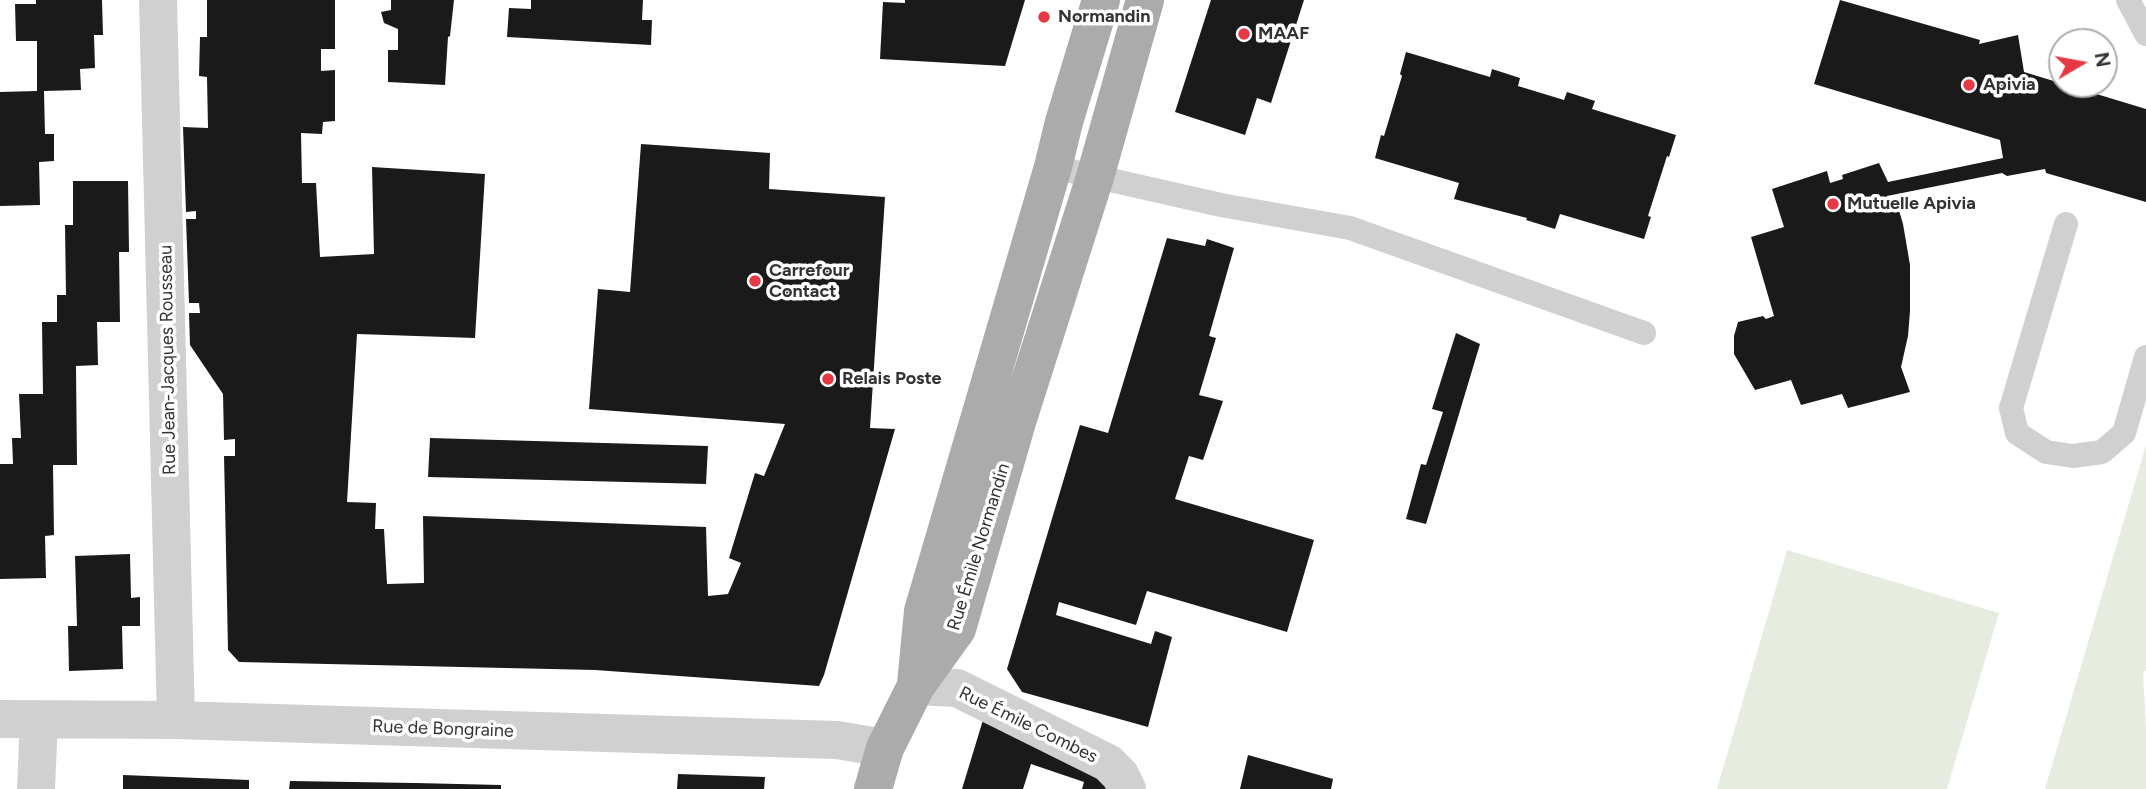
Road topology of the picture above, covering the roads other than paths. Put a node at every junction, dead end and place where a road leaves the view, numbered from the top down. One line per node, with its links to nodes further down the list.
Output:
1 (159, 0): 14 (street, Rue Jean-Jacques Rousseau)
2 (1101, 0): 6 (main road, Rue Émile Normandin)
3 (1145, 0): 7 (main road, Rue Émile Normandin)
4 (2127, 0): 5 (lane)
5 (2146, 34)
6 (1053, 167): 7 (lane); 11 (main road, Rue Émile Normandin)
7 (1095, 177): 9 (lane); 11 (main road, Rue Émile Normandin)
8 (2066, 224): 10 (lane)
9 (1644, 333)
10 (2146, 357)
11 (916, 686): 15 (main road); 18 (street, Rue Émile Combes)
12 (0, 719): 13 (street, Rue de Bongraine)
13 (39, 719): 14 (street, Rue de Bongraine); 16 (street)
14 (176, 720): 15 (street, Rue de Bongraine)
15 (885, 748): 17 (main road)
16 (36, 789)
17 (873, 789)
18 (1127, 789)

